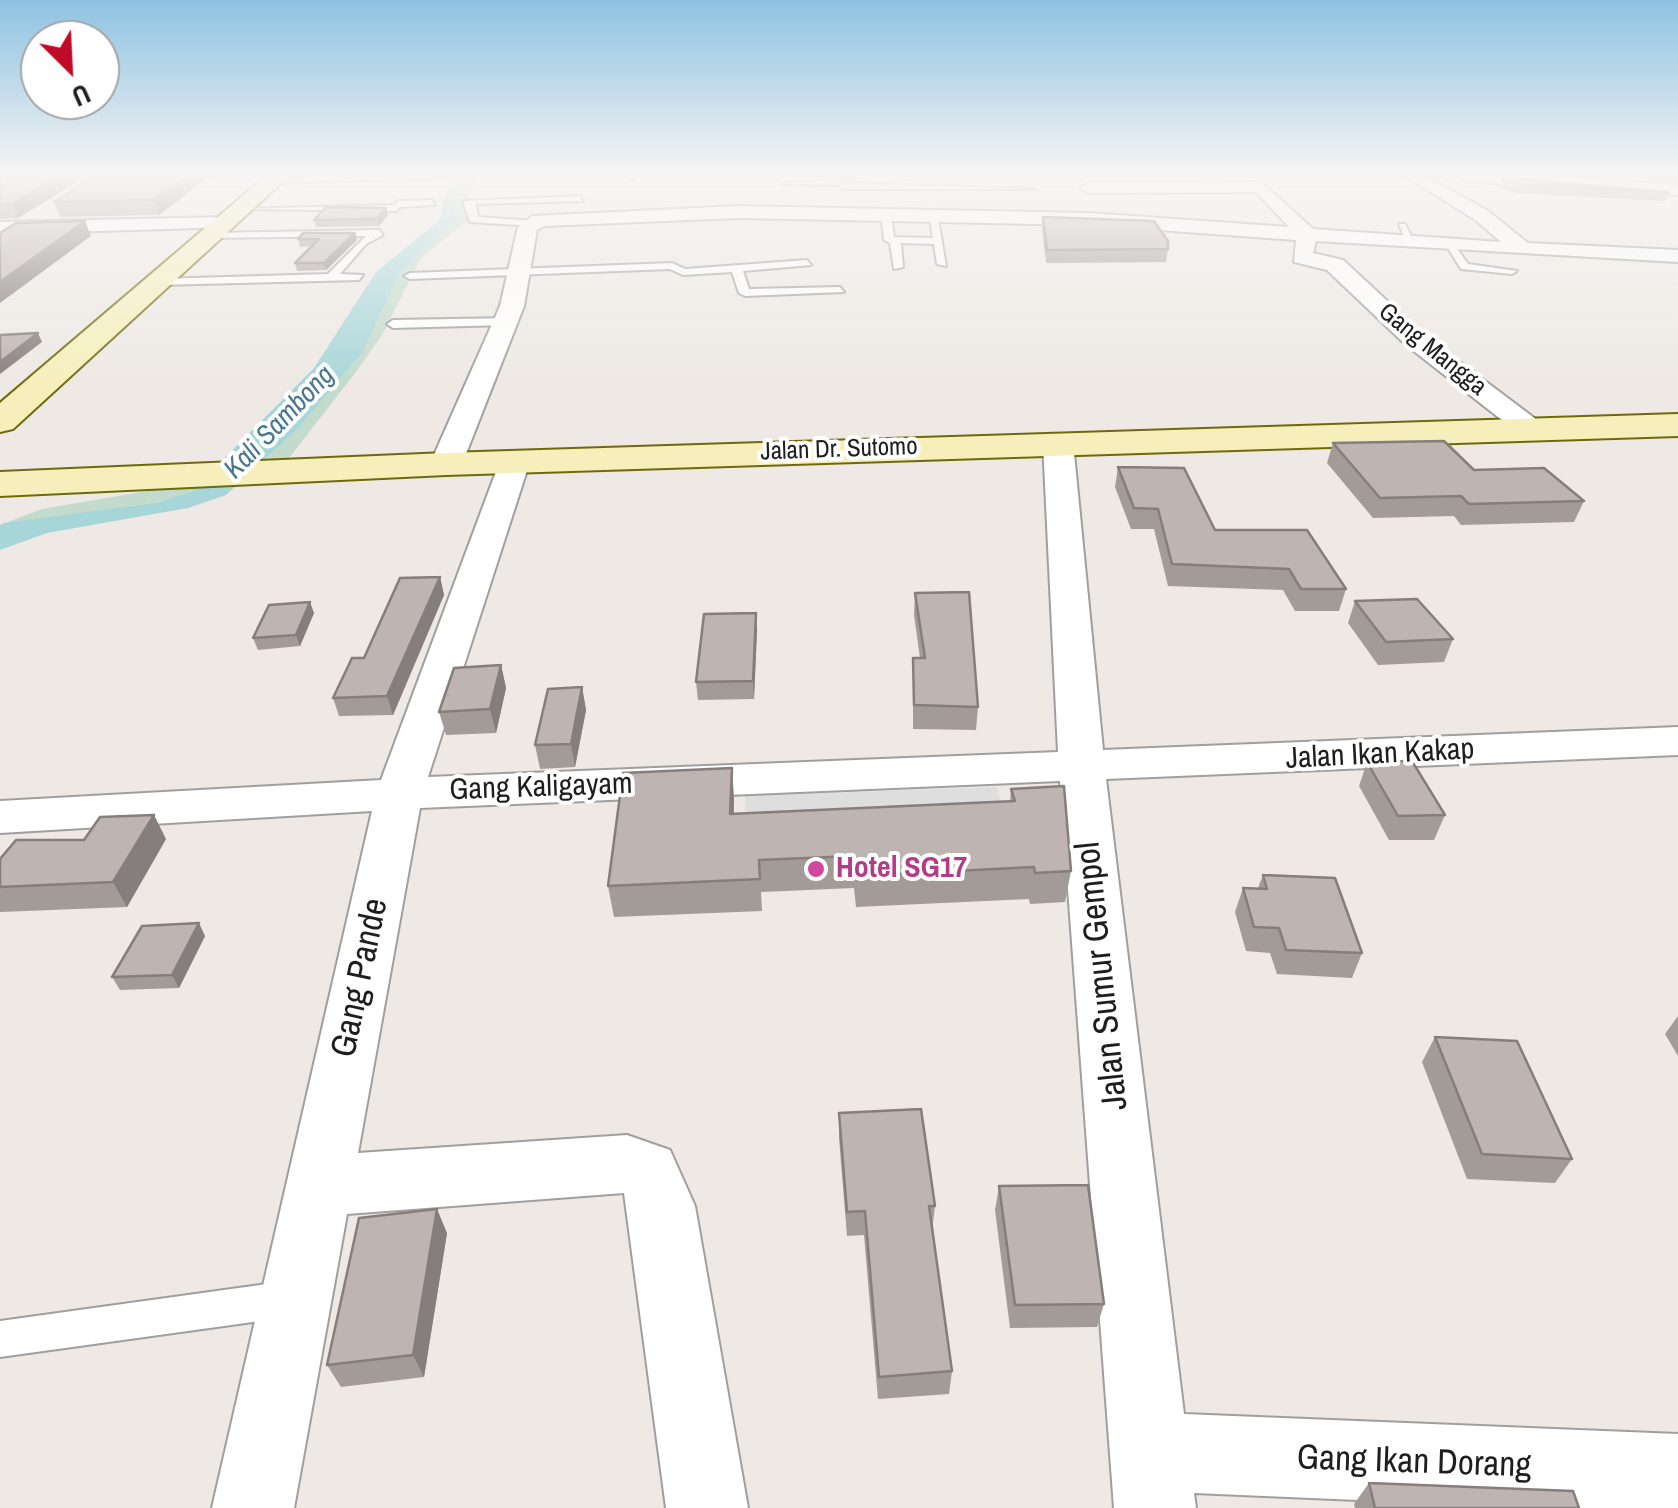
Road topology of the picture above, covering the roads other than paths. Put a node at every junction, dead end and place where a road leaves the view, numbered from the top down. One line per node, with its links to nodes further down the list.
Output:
1 (199, 246): 24 (main road)
2 (358, 246): 23 (lane)
3 (526, 246): 20 (street)
4 (895, 246): 16 (lane)
5 (939, 246): 14 (lane)
6 (1304, 246): 31 (street, Gang Mangga)
7 (1450, 246): 18 (lane)
8 (1470, 246): 10 (street)
9 (1520, 246): 10 (street)
10 (1524, 250): 11 (street)
11 (1656, 256): 12 (street); 15 (lane)
12 (1678, 256)
13 (807, 263): 17 (lane)
14 (942, 264)
15 (1678, 266)
16 (898, 267)
17 (736, 268): 20 (lane); 26 (lane)
18 (1478, 269): 19 (lane); 25 (lane)
19 (1512, 271)
20 (520, 272): 21 (lane); 27 (street)
21 (410, 276)
22 (359, 277): 23 (lane)
23 (331, 278): 24 (lane)
24 (158, 282): 29 (main road)
25 (1491, 283)
26 (840, 290)
27 (506, 320): 28 (lane); 34 (street)
28 (393, 324)
29 (0, 421)
30 (1678, 425): 31 (main road, Jalan Dr. Sutomo)
31 (1531, 429): 32 (main road, Jalan Dr. Sutomo)
32 (1058, 443): 33 (main road, Jalan Dr. Sutomo); 37 (street, Jalan Sumur Gempol)
33 (515, 461): 34 (main road, Jalan Dr. Sutomo); 38 (street, Gang Pande)
34 (446, 464): 35 (main road, Jalan Dr. Sutomo)
35 (0, 484)
36 (1678, 741): 37 (street, Jalan Ikan Kakap)
37 (1082, 768): 38 (street, Gang Kaligayam); 44 (street, Jalan Sumur Gempol)
38 (399, 794): 39 (street, Gang Kaligayam); 40 (street, Gang Pande)
39 (0, 817)
40 (318, 1186): 41 (street, Gang Pande); 46 (street)
41 (296, 1298): 42 (lane); 45 (street, Gang Pande)
42 (0, 1339)
43 (1678, 1474): 44 (street, Gang Ikan Dorang)
44 (1152, 1480)
45 (253, 1508)
46 (707, 1508)

